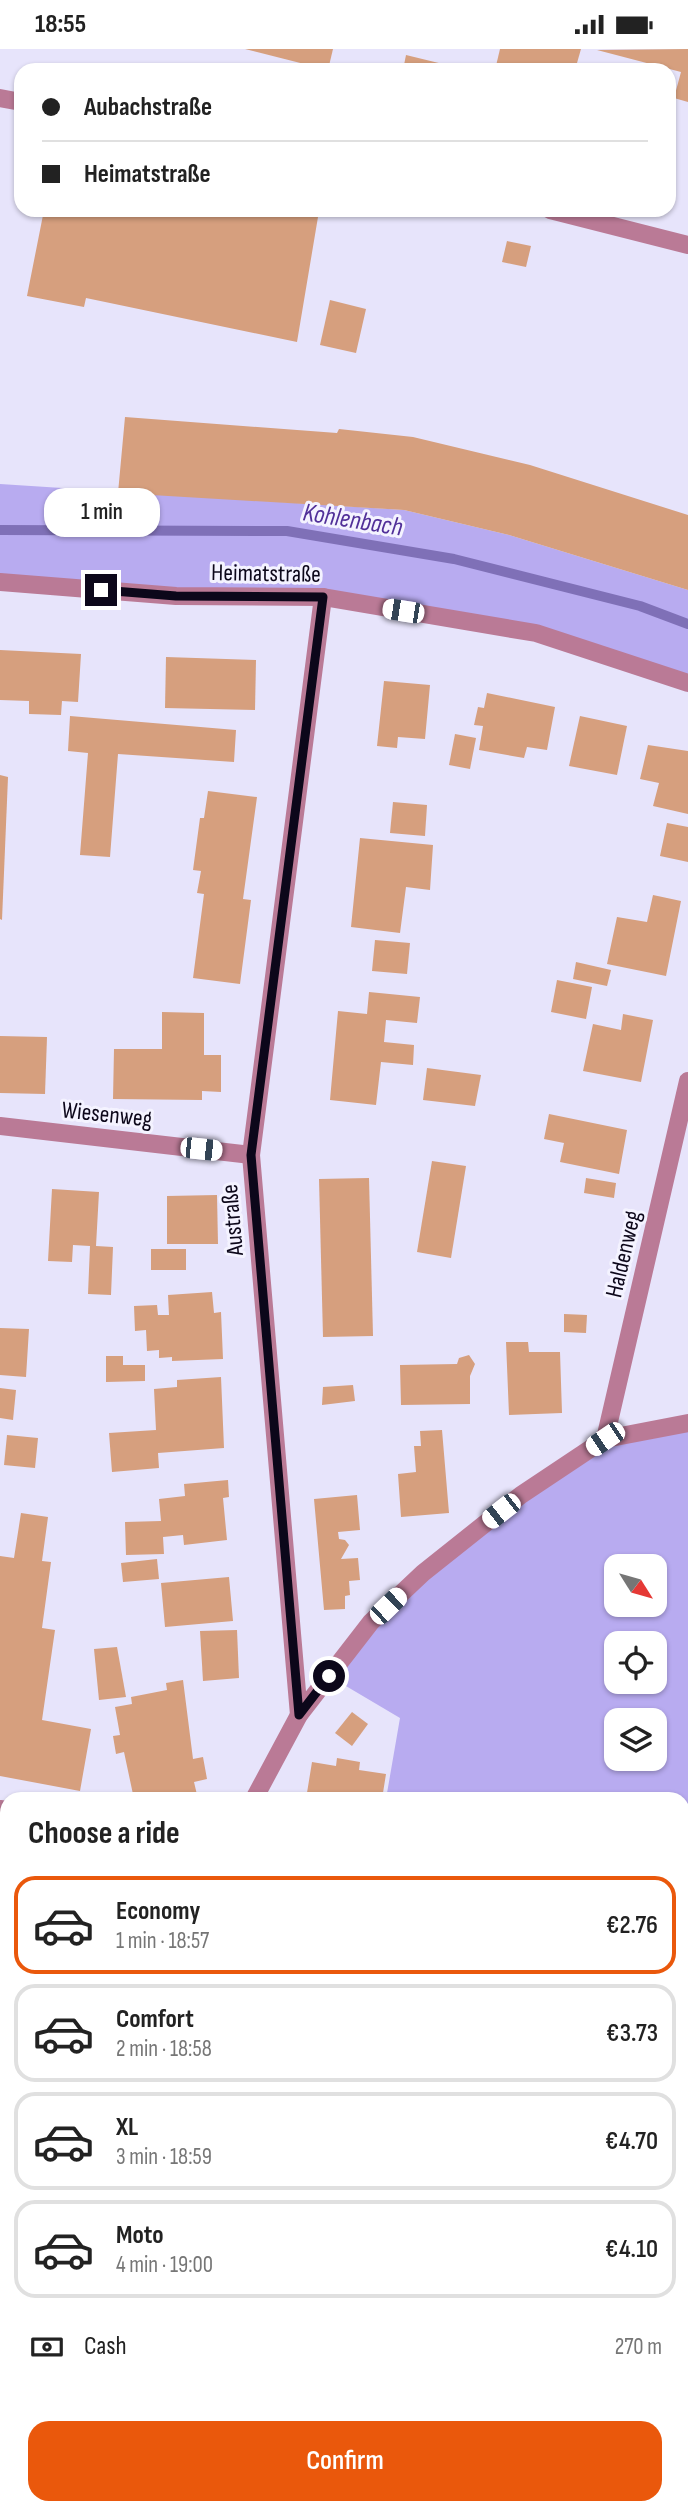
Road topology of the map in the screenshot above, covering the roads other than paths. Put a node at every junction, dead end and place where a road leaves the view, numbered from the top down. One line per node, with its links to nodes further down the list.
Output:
1 (578, 217): 2 (street)
2 (688, 245)
3 (0, 582): 4 (street, Heimatstraße)
4 (323, 597): 5 (street, Heimatstraße); 8 (street, Austraße)
5 (688, 683)
6 (688, 1081): 10 (street, Haldenweg)
7 (0, 1126): 8 (street, Wiesenweg)
8 (251, 1155): 11 (street, Austraße)
9 (688, 1423): 10 (street)
10 (605, 1439): 11 (street)
11 (299, 1715): 12 (street)
12 (258, 1792)

